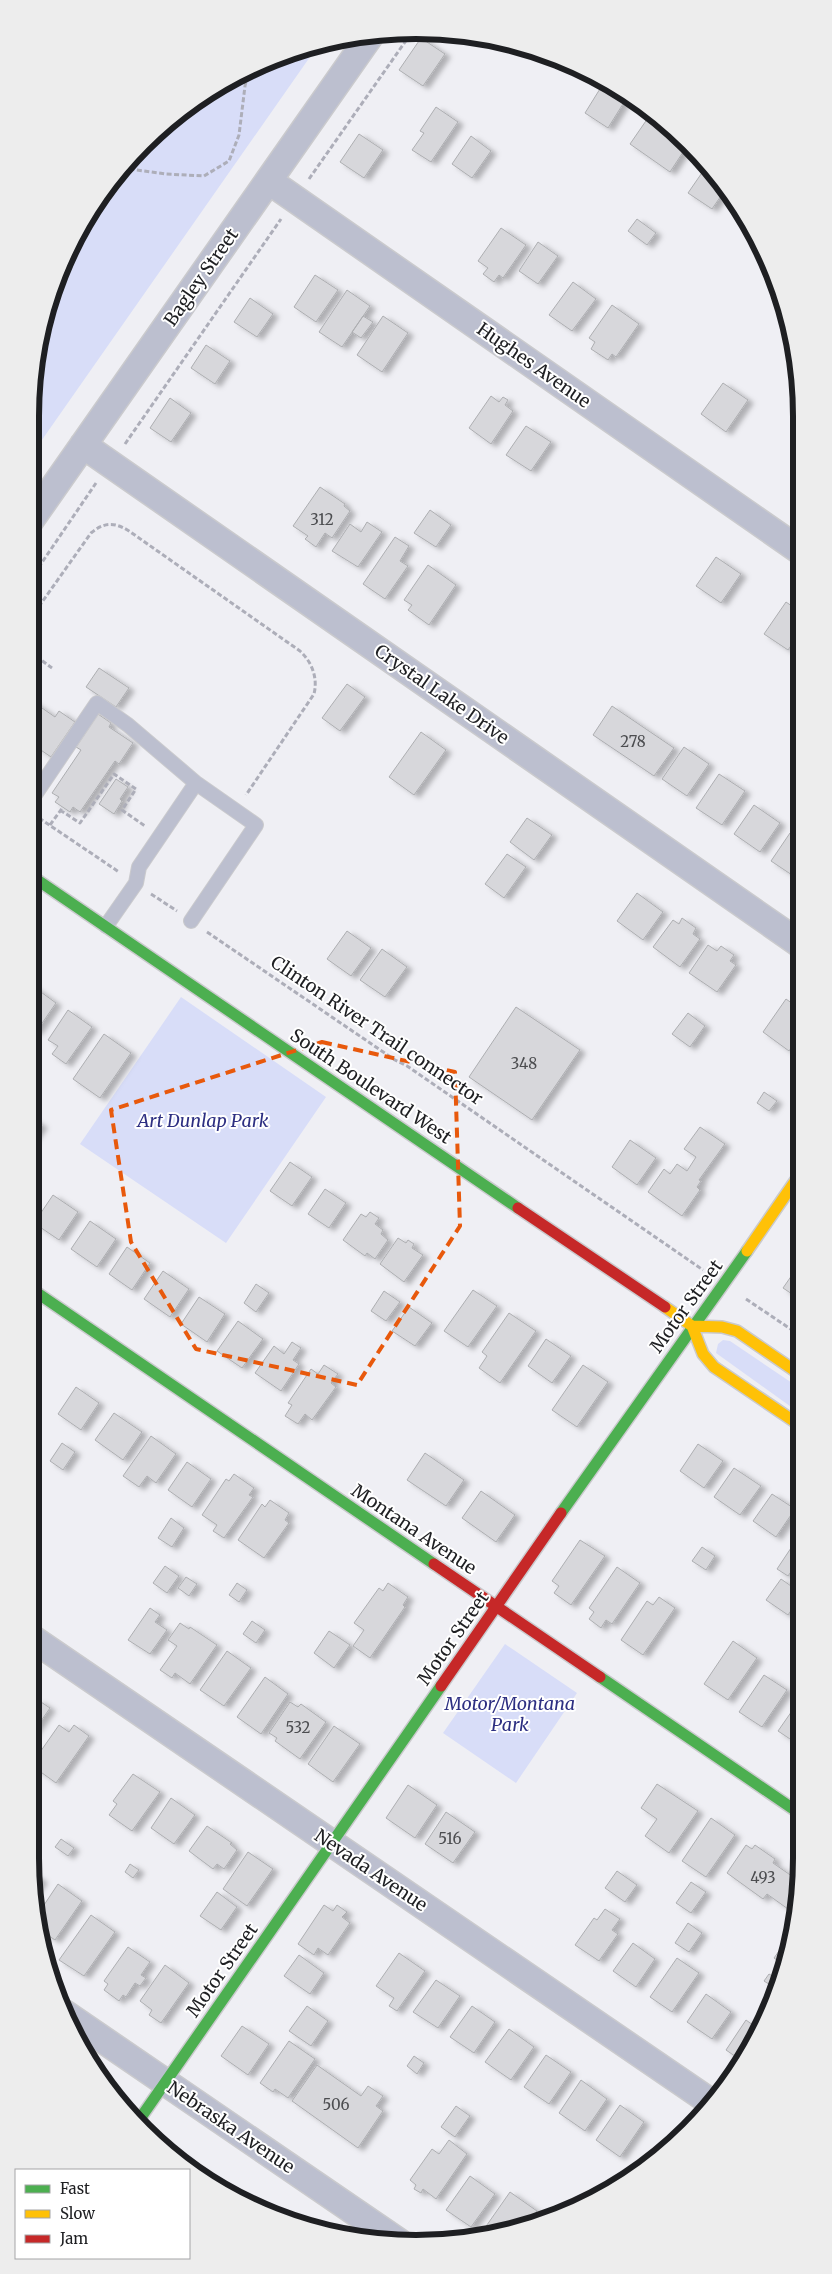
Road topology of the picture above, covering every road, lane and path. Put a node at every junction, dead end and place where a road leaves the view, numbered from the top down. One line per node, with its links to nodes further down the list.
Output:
1 (407, 39): 6 (path)
2 (366, 42): 5 (street, Bagley Street)
3 (247, 79): 4 (path)
4 (130, 169)
5 (269, 181): 8 (street, Bagley Street); 12 (street, Hughes Avenue)
6 (305, 185)
7 (286, 212): 9 (path)
8 (83, 445): 11 (street, Bagley Street); 27 (street, Crystal Lake Drive)
9 (120, 451)
10 (102, 477): 13 (path)
11 (39, 509)
12 (793, 546)
13 (39, 567)
14 (39, 606): 19 (path)
15 (39, 659): 16 (path)
16 (52, 668)
17 (196, 783): 18 (lane); 19 (lane); 22 (lane)
18 (39, 788)
19 (236, 810): 25 (lane)
20 (39, 818): 21 (path, Clinton River Trail connector)
21 (50, 826): 22 (path); 24 (path, Clinton River Trail connector)
22 (160, 836): 24 (lane)
23 (39, 881): 26 (street, South Boulevard West)
24 (136, 883): 25 (path, Clinton River Trail connector); 26 (lane)
25 (191, 921): 29 (path, Clinton River Trail connector)
26 (106, 926): 32 (street, South Boulevard West)
27 (793, 939)
28 (793, 1184): 32 (street, Motor Street)
29 (707, 1272)
30 (39, 1294): 36 (street, Montana Avenue)
31 (743, 1297): 33 (path)
32 (692, 1326): 34 (street); 35 (street); 36 (street, Motor Street)
33 (793, 1331)
34 (793, 1370)
35 (793, 1421)
36 (496, 1606): 38 (street, Montana Avenue); 39 (street, Motor Street)
37 (39, 1643): 39 (street, Nevada Avenue)
38 (793, 1809)
39 (331, 1843): 41 (street, Motor Street); 42 (street, Nevada Avenue)
40 (76, 2021): 41 (street, Nebraska Avenue)
41 (165, 2082): 43 (street, Motor Street); 44 (street, Nebraska Avenue)
42 (706, 2100)
43 (141, 2117)
44 (386, 2234)

